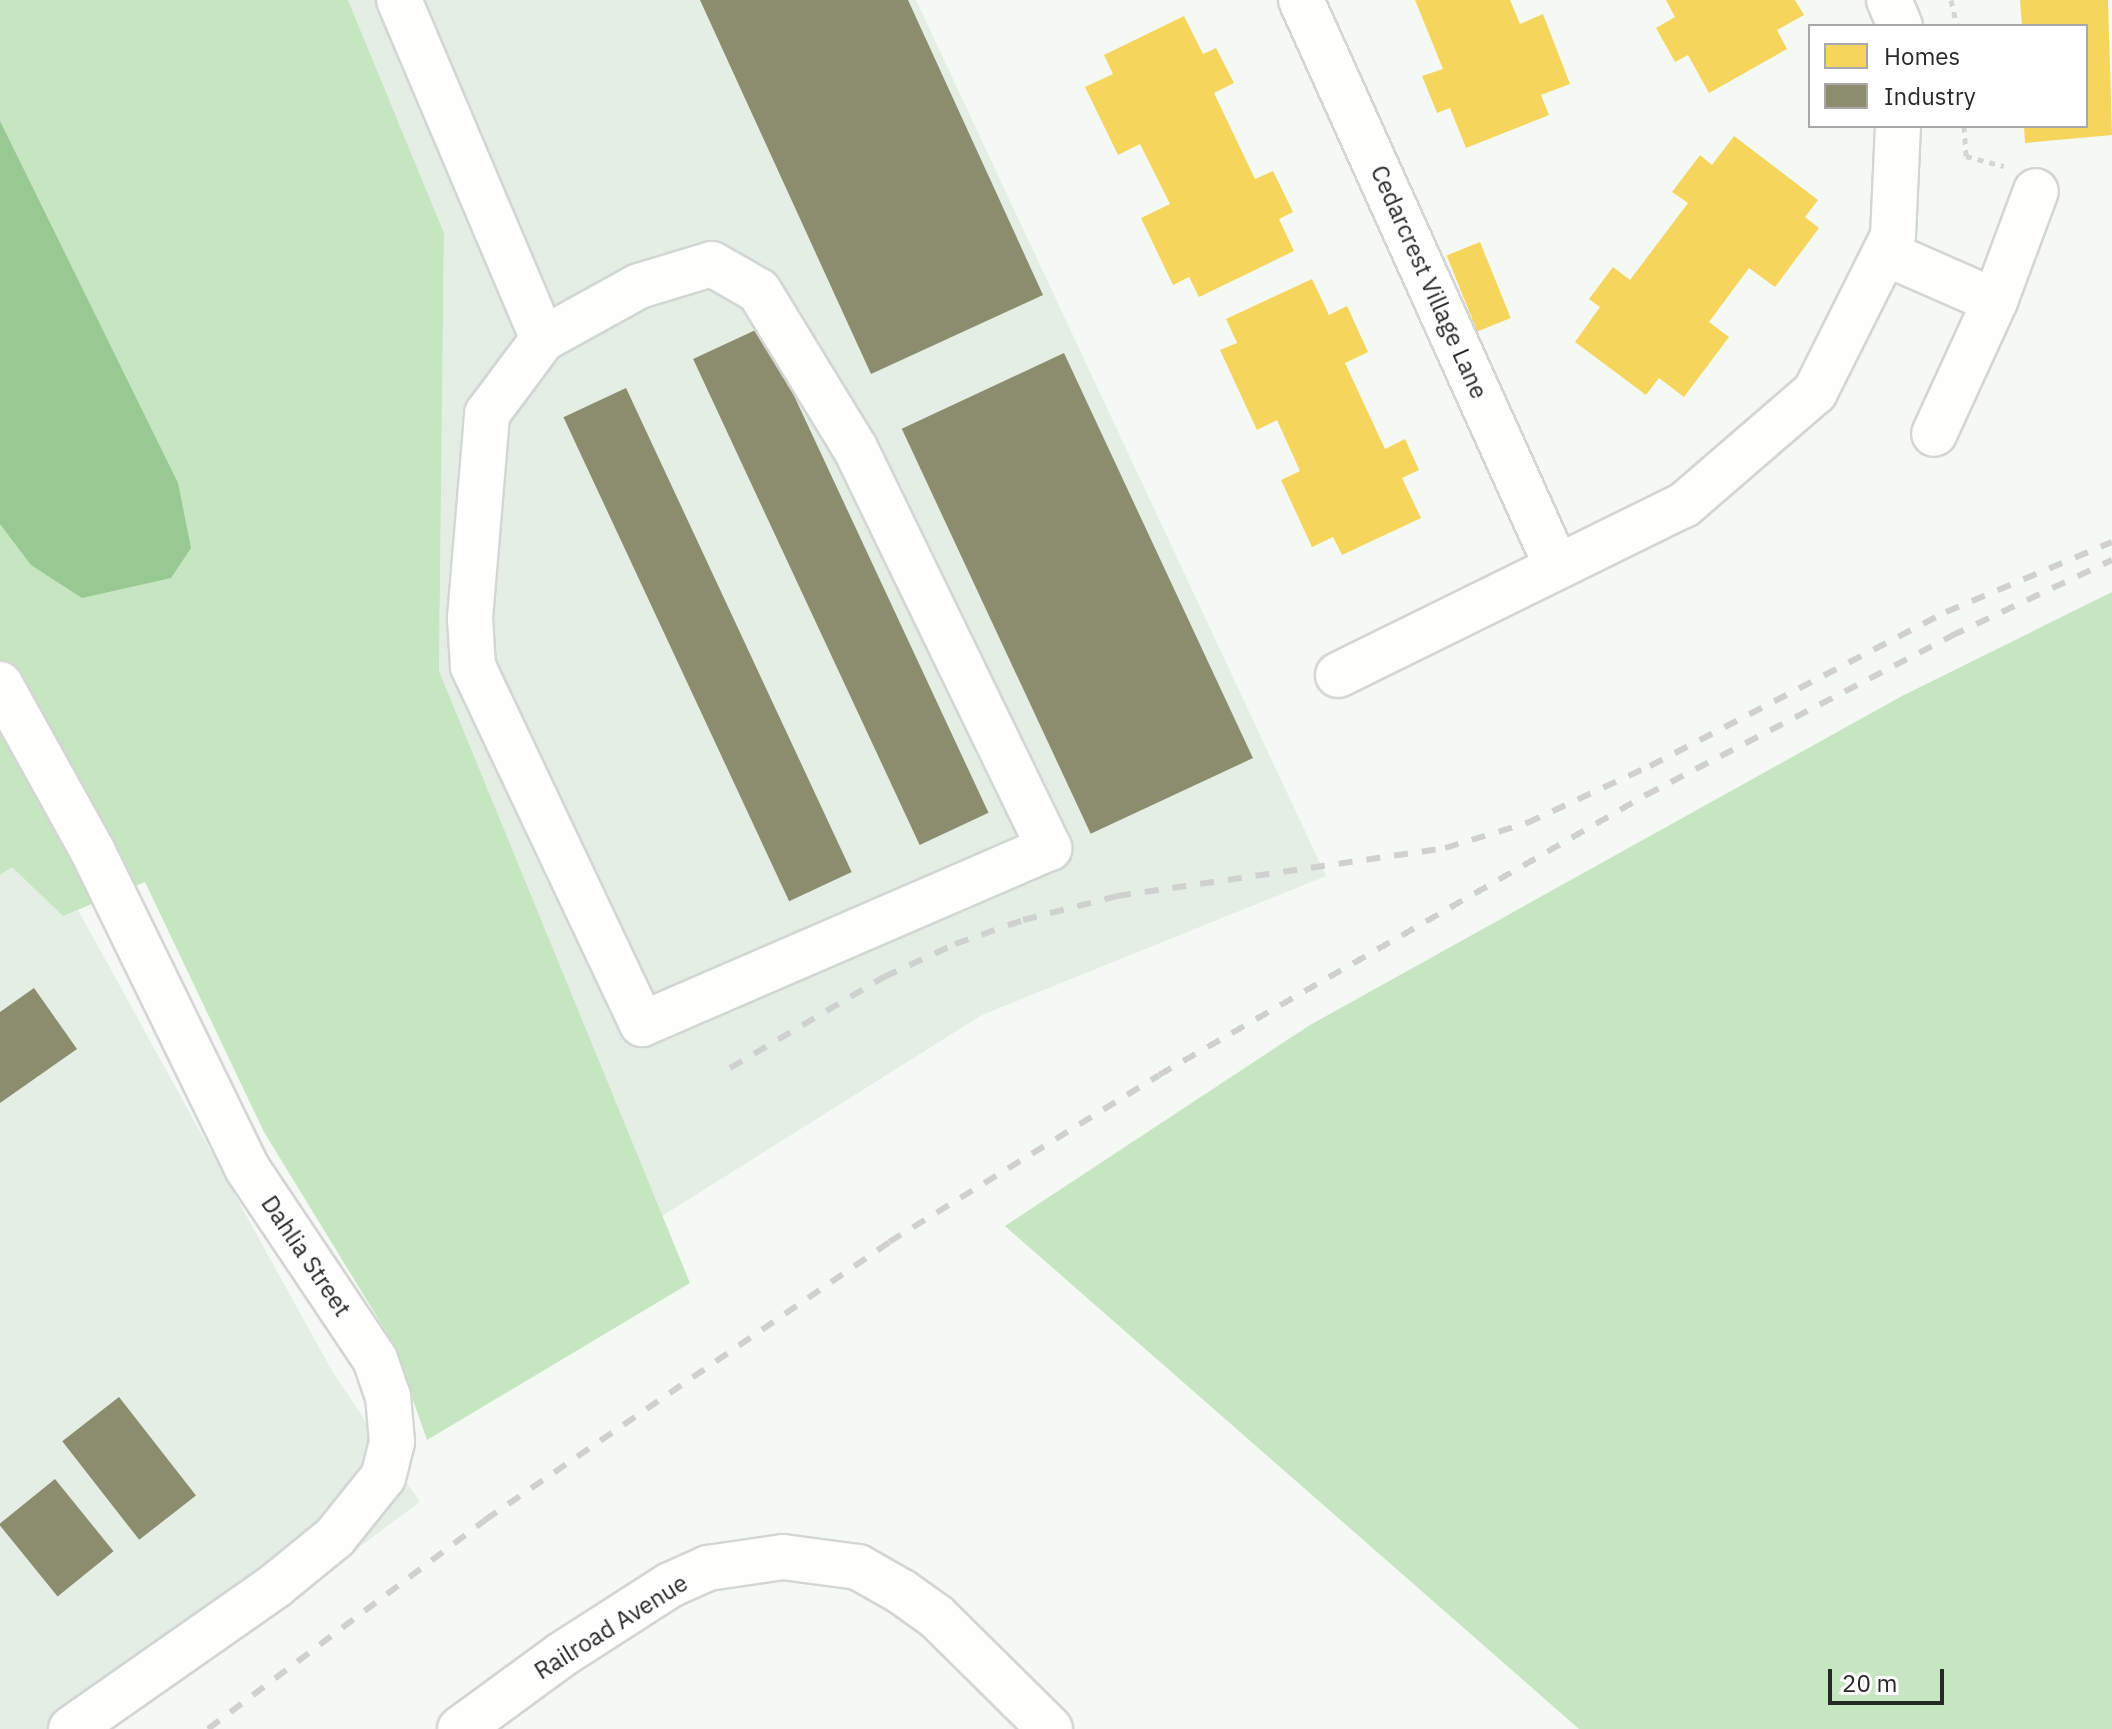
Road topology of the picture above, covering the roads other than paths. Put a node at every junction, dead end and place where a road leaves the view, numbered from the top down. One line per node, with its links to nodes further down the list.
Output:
1 (399, 0): 9 (street)
2 (1301, 0): 11 (street, Cedarcrest Village Lane)
3 (1889, 0): 4 (street)
4 (1899, 24)
5 (1898, 128): 7 (street)
6 (2036, 191): 8 (street)
7 (1885, 253): 8 (street); 11 (street)
8 (1995, 301): 10 (street)
9 (543, 339): 9 (street)
10 (1934, 434)
11 (1556, 565): 12 (street)
12 (1338, 675)
13 (0, 684): 14 (street, Dahlia Street)
14 (71, 1729)
15 (460, 1729): 16 (street, Railroad Avenue)
16 (1050, 1729)

